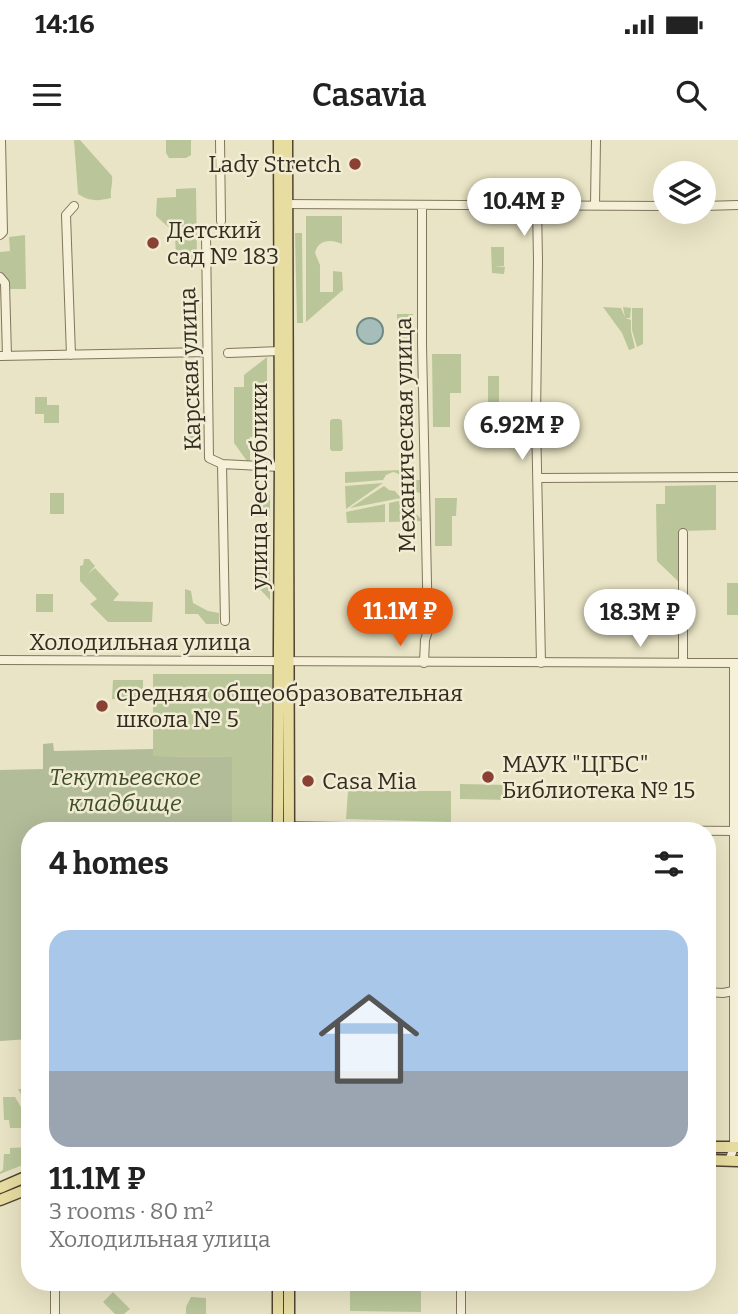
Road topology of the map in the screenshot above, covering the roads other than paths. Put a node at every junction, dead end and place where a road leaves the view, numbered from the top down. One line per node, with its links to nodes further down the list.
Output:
1 (1, 140): 6 (street)
2 (220, 140): 15 (street)
3 (279, 140): 7 (main road, улица Республики)
4 (288, 140): 7 (main road, улица Республики)
5 (596, 140): 8 (street)
6 (1, 203): 16 (street)
7 (283, 204): 11 (street); 19 (main road, улица Республики); 31 (main road, улица Республики)
8 (595, 205): 12 (street); 13 (street)
9 (738, 205): 14 (street)
10 (74, 206): 22 (street)
11 (422, 206): 12 (street); 32 (street, Механическая улица)
12 (537, 206): 27 (street)
13 (653, 206)
14 (716, 206)
15 (220, 221)
16 (0, 235)
17 (206, 236): 20 (street, Карская улица)
18 (0, 277): 23 (street)
19 (280, 351): 21 (street); 25 (main road, улица Республики)
20 (207, 352): 22 (street); 24 (street, Карская улица)
21 (228, 353)
22 (71, 355): 23 (street)
23 (3, 356)
24 (222, 464): 25 (street); 29 (street, Карская улица)
25 (280, 467): 31 (main road, улица Республики)
26 (738, 477): 27 (street)
27 (538, 478): 33 (street)
28 (683, 533): 34 (street)
29 (225, 621)
30 (0, 660): 31 (street, Холодильная улица)
31 (284, 662): 32 (street, Холодильная улица); 36 (main road, улица Республики)
32 (424, 663): 33 (street, Холодильная улица)
33 (541, 663): 34 (street, Холодильная улица)
34 (683, 663): 35 (street, Холодильная улица)
35 (736, 663): 38 (street)
36 (285, 822)
37 (716, 831): 38 (street)
38 (736, 831): 39 (street)
39 (736, 990): 40 (street); 42 (street)
40 (716, 993)
41 (716, 1147): 42 (main road)
42 (736, 1147): 43 (street)
43 (733, 1161)
44 (21, 1179): 45 (main road)
45 (0, 1188)
46 (21, 1192): 47 (main road)
47 (0, 1200)
48 (55, 1291): 52 (street)
49 (278, 1291): 53 (main road)
50 (289, 1291): 54 (main road)
51 (461, 1291): 55 (street)
52 (55, 1314)
53 (278, 1314)
54 (289, 1314)
55 (461, 1314)

